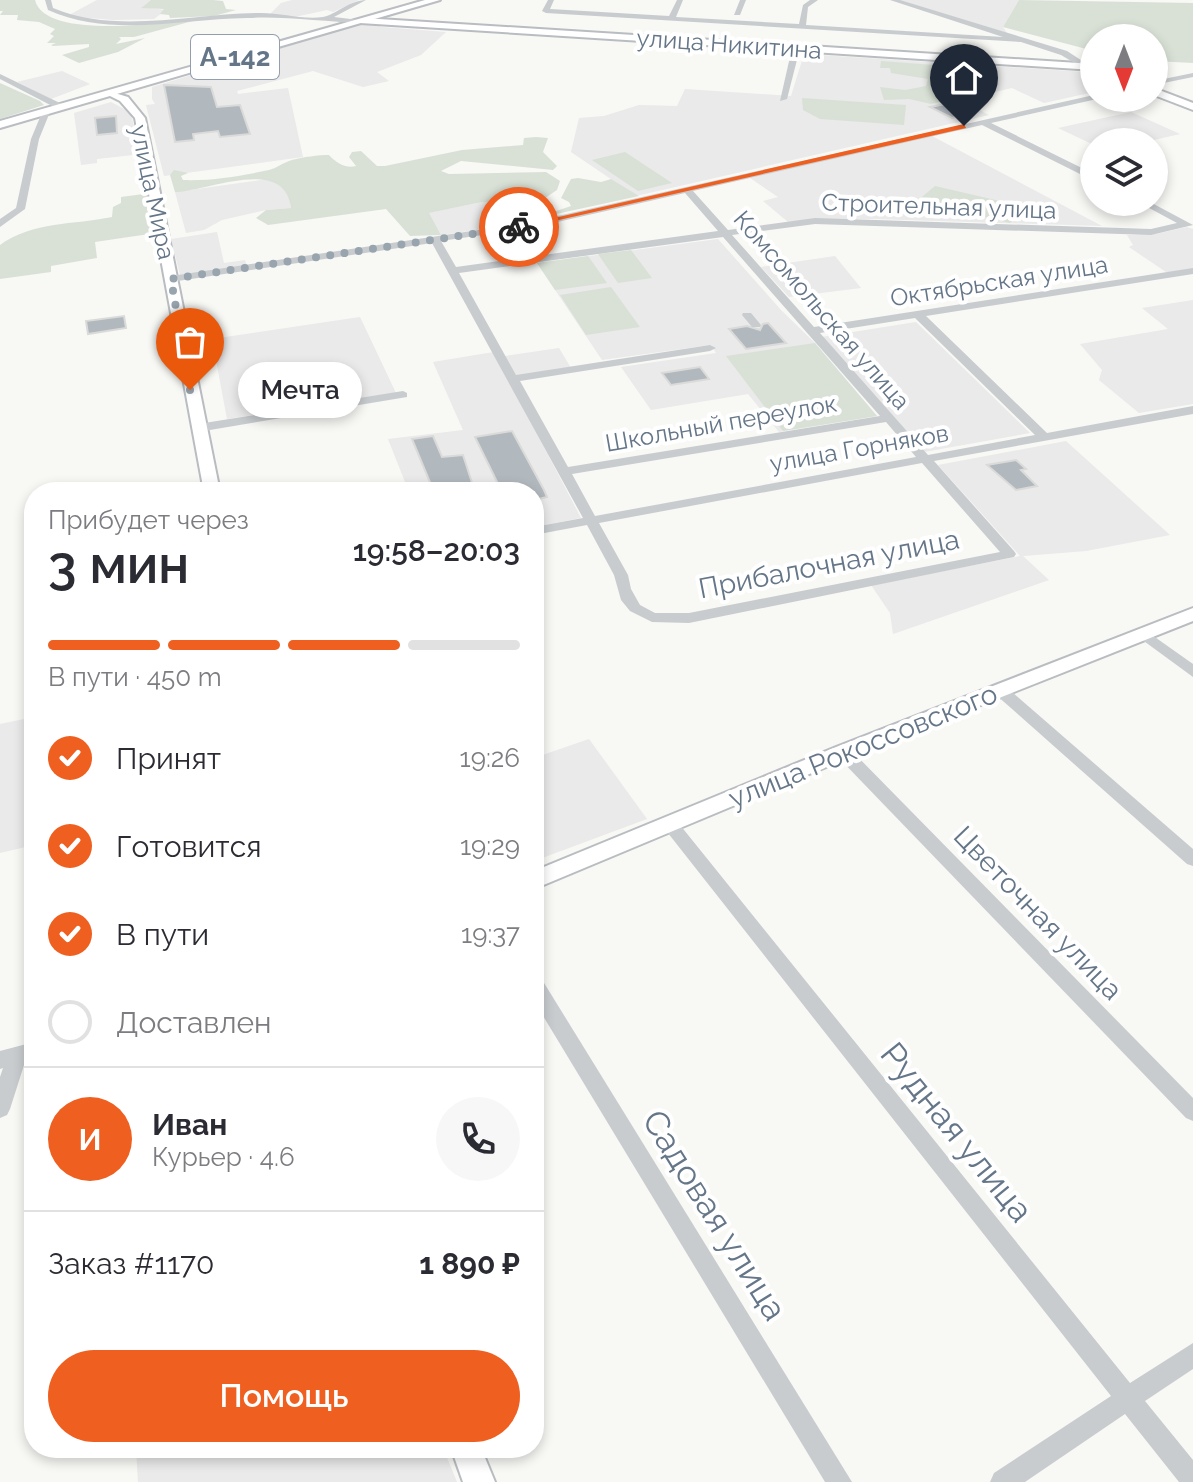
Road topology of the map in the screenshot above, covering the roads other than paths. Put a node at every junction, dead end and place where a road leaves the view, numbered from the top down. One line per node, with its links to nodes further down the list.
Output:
1 (48, 0): 10 (street)
2 (363, 0): 10 (street)
3 (435, 0): 12 (highway, А-142)
4 (551, 0): 11 (street)
5 (680, 0): 11 (street)
6 (743, 0): 9 (street)
7 (815, 0): 16 (street)
8 (893, 0): 17 (street)
9 (737, 13): 13 (street); 15 (street)
10 (332, 19): 12 (street)
11 (671, 19): 13 (street)
12 (363, 21): 18 (main road, улица Никитина); 26 (highway, А-142)
13 (722, 22): 14 (street)
14 (734, 23): 15 (street); 18 (street)
15 (746, 24): 16 (street)
16 (802, 27): 17 (street)
17 (1023, 40): 20 (street)
18 (728, 44): 19 (main road, улица Никитина)
19 (796, 48): 21 (main road, улица Никитина); 27 (street)
20 (1080, 62)
21 (1080, 66)
22 (1193, 75): 24 (street)
23 (0, 76): 29 (street)
24 (1168, 80)
25 (1168, 92): 30 (main road)
26 (112, 93): 29 (highway, А-142); 43 (main road, улица Мира)
27 (783, 99)
28 (1080, 100): 32 (street)
29 (61, 107): 31 (highway, А-142)
30 (1193, 107)
31 (46, 112): 33 (highway, А-142); 37 (street)
32 (983, 122): 34 (street); 35 (street)
33 (0, 125)
34 (1080, 171)
35 (687, 190): 39 (street, Комсомольская улица); 40 (street)
36 (1168, 215): 38 (street)
37 (0, 224)
38 (1190, 226): 39 (street, Строительная улица)
39 (725, 233): 41 (street, Строительная улица); 47 (street, Комсомольская улица)
40 (436, 241): 41 (street); 43 (street)
41 (452, 271): 49 (street)
42 (1193, 271): 45 (street, Октябрьская улица)
43 (171, 279): 53 (main road, улица Мира)
44 (747, 315): 46 (street)
45 (918, 315): 47 (street, Октябрьская улица); 54 (street)
46 (756, 325)
47 (812, 331): 52 (street, Комсомольская улица)
48 (710, 348): 49 (street)
49 (513, 379): 56 (street)
50 (403, 395): 53 (street)
51 (1193, 410): 54 (street, улица Горняков)
52 (887, 418): 55 (street, Комсомольская улица); 56 (street, Школьный переулок)
53 (198, 428): 57 (main road, улица Мира)
54 (1045, 438): 55 (street, улица Горняков)
55 (924, 458): 58 (street, улица Горняков); 58 (street, Прибалочная улица)
56 (563, 472): 58 (street)
57 (210, 482)
58 (590, 521): 59 (street, улица Горняков)
59 (544, 529)
60 (1193, 614): 61 (main road, улица Рокоссовского)
61 (1142, 633): 62 (street); 63 (main road, улица Рокоссовского)
62 (1193, 672)
63 (1000, 690): 64 (main road, улица Рокоссовского); 66 (street)
64 (843, 752): 65 (main road, улица Рокоссовского); 71 (street, Цветочная улица)
65 (670, 824): 67 (main road, улица Рокоссовского); 73 (street, Рудная улица)
66 (1193, 859)
67 (544, 876)
68 (544, 1000): 77 (street, Садовая улица)
69 (17, 1055): 70 (street)
70 (0, 1109)
71 (1193, 1112)
72 (1193, 1355): 73 (street)
73 (1128, 1397): 75 (street, Рудная улица); 78 (street)
74 (470, 1458): 76 (main road)
75 (1193, 1480)
76 (479, 1482)
77 (839, 1482)
78 (1003, 1482)

